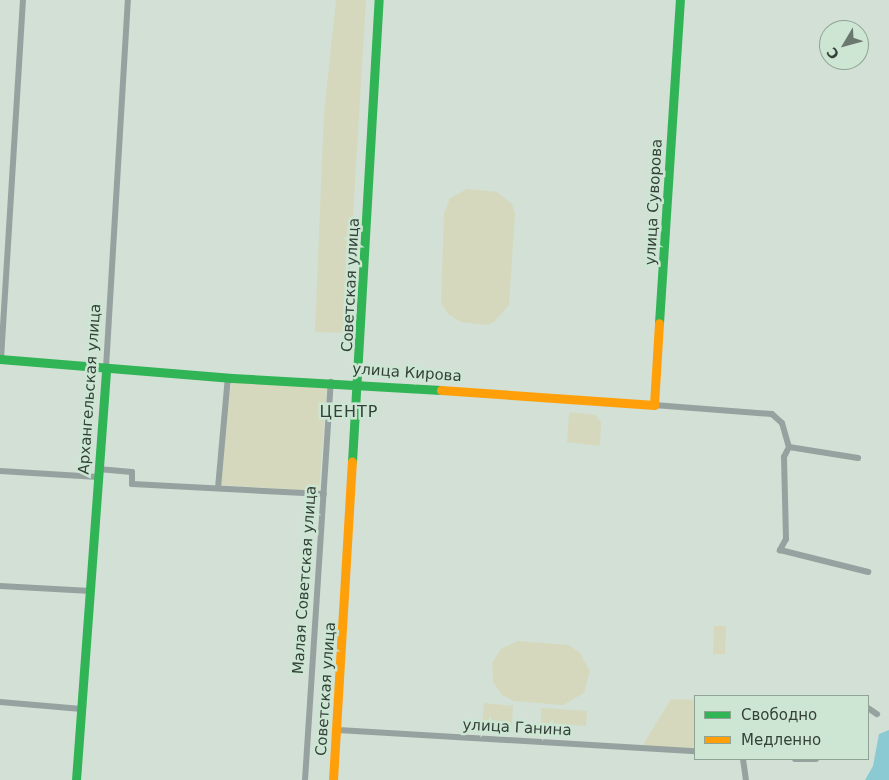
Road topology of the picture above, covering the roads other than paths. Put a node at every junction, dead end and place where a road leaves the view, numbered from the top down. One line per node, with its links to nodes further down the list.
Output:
1 (23, 0): 5 (street)
2 (128, 0): 6 (street, Архангельская улица)
3 (379, 0): 9 (main road, Советская улица)
4 (680, 0): 10 (main road, улица Суворова)
5 (0, 359): 6 (main road, улица Кирова)
6 (106, 368): 7 (main road, улица Кирова); 14 (main road, Архангельская улица)
7 (228, 377): 8 (main road, улица Кирова); 15 (street)
8 (332, 382): 9 (main road, улица Кирова); 16 (street, Малая Советская улица)
9 (359, 384): 10 (main road, улица Кирова); 24 (main road, Советская улица)
10 (654, 406): 11 (street, улица Кирова)
11 (789, 447): 12 (street); 17 (street)
12 (858, 458)
13 (0, 471): 14 (street)
14 (98, 473): 15 (street); 19 (main road, Архангельская улица)
15 (218, 488): 16 (street)
16 (324, 494): 28 (street, Малая Советская улица)
17 (868, 572)
18 (0, 586): 19 (street)
19 (91, 591): 21 (main road, Архангельская улица)
20 (0, 702): 21 (street)
21 (82, 708): 27 (main road, Архангельская улица)
22 (869, 709): 23 (street)
23 (877, 714)
24 (338, 730): 25 (street, улица Ганина); 29 (main road, Советская улица)
25 (694, 751)
26 (743, 760): 30 (street)
27 (76, 780)
28 (304, 780)
29 (334, 780)
30 (746, 780)

